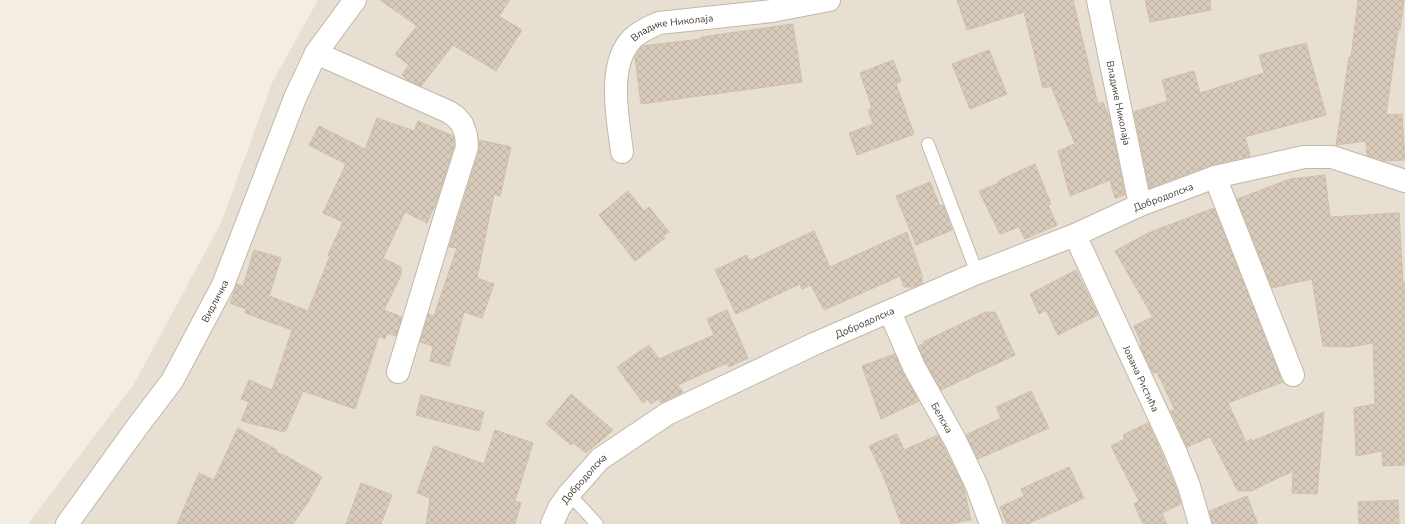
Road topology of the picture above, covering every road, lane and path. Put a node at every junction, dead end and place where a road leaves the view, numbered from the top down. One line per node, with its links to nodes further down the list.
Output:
1 (355, 0): 4 (street, Видличка)
2 (829, 0): 6 (street, Владике Николаја)
3 (1098, 0): 9 (street, Владике Николаја)
4 (316, 52): 13 (street); 16 (street, Видличка)
5 (928, 144): 11 (lane)
6 (622, 152)
7 (1215, 177): 8 (street, Добродолска); 9 (street, Добродолска); 14 (street)
8 (1405, 181)
9 (1140, 205): 10 (street, Добродолска)
10 (1075, 235): 11 (street, Добродолска); 20 (street, Јована Ристића)
11 (977, 273): 12 (street, Добродолска)
12 (890, 312): 15 (street, Добродолска); 19 (street, Белска)
13 (398, 372)
14 (1293, 375)
15 (569, 494): 17 (street, Добродолска); 18 (lane)
16 (67, 524)
17 (552, 524)
18 (597, 524)
19 (991, 524)
20 (1200, 524)

